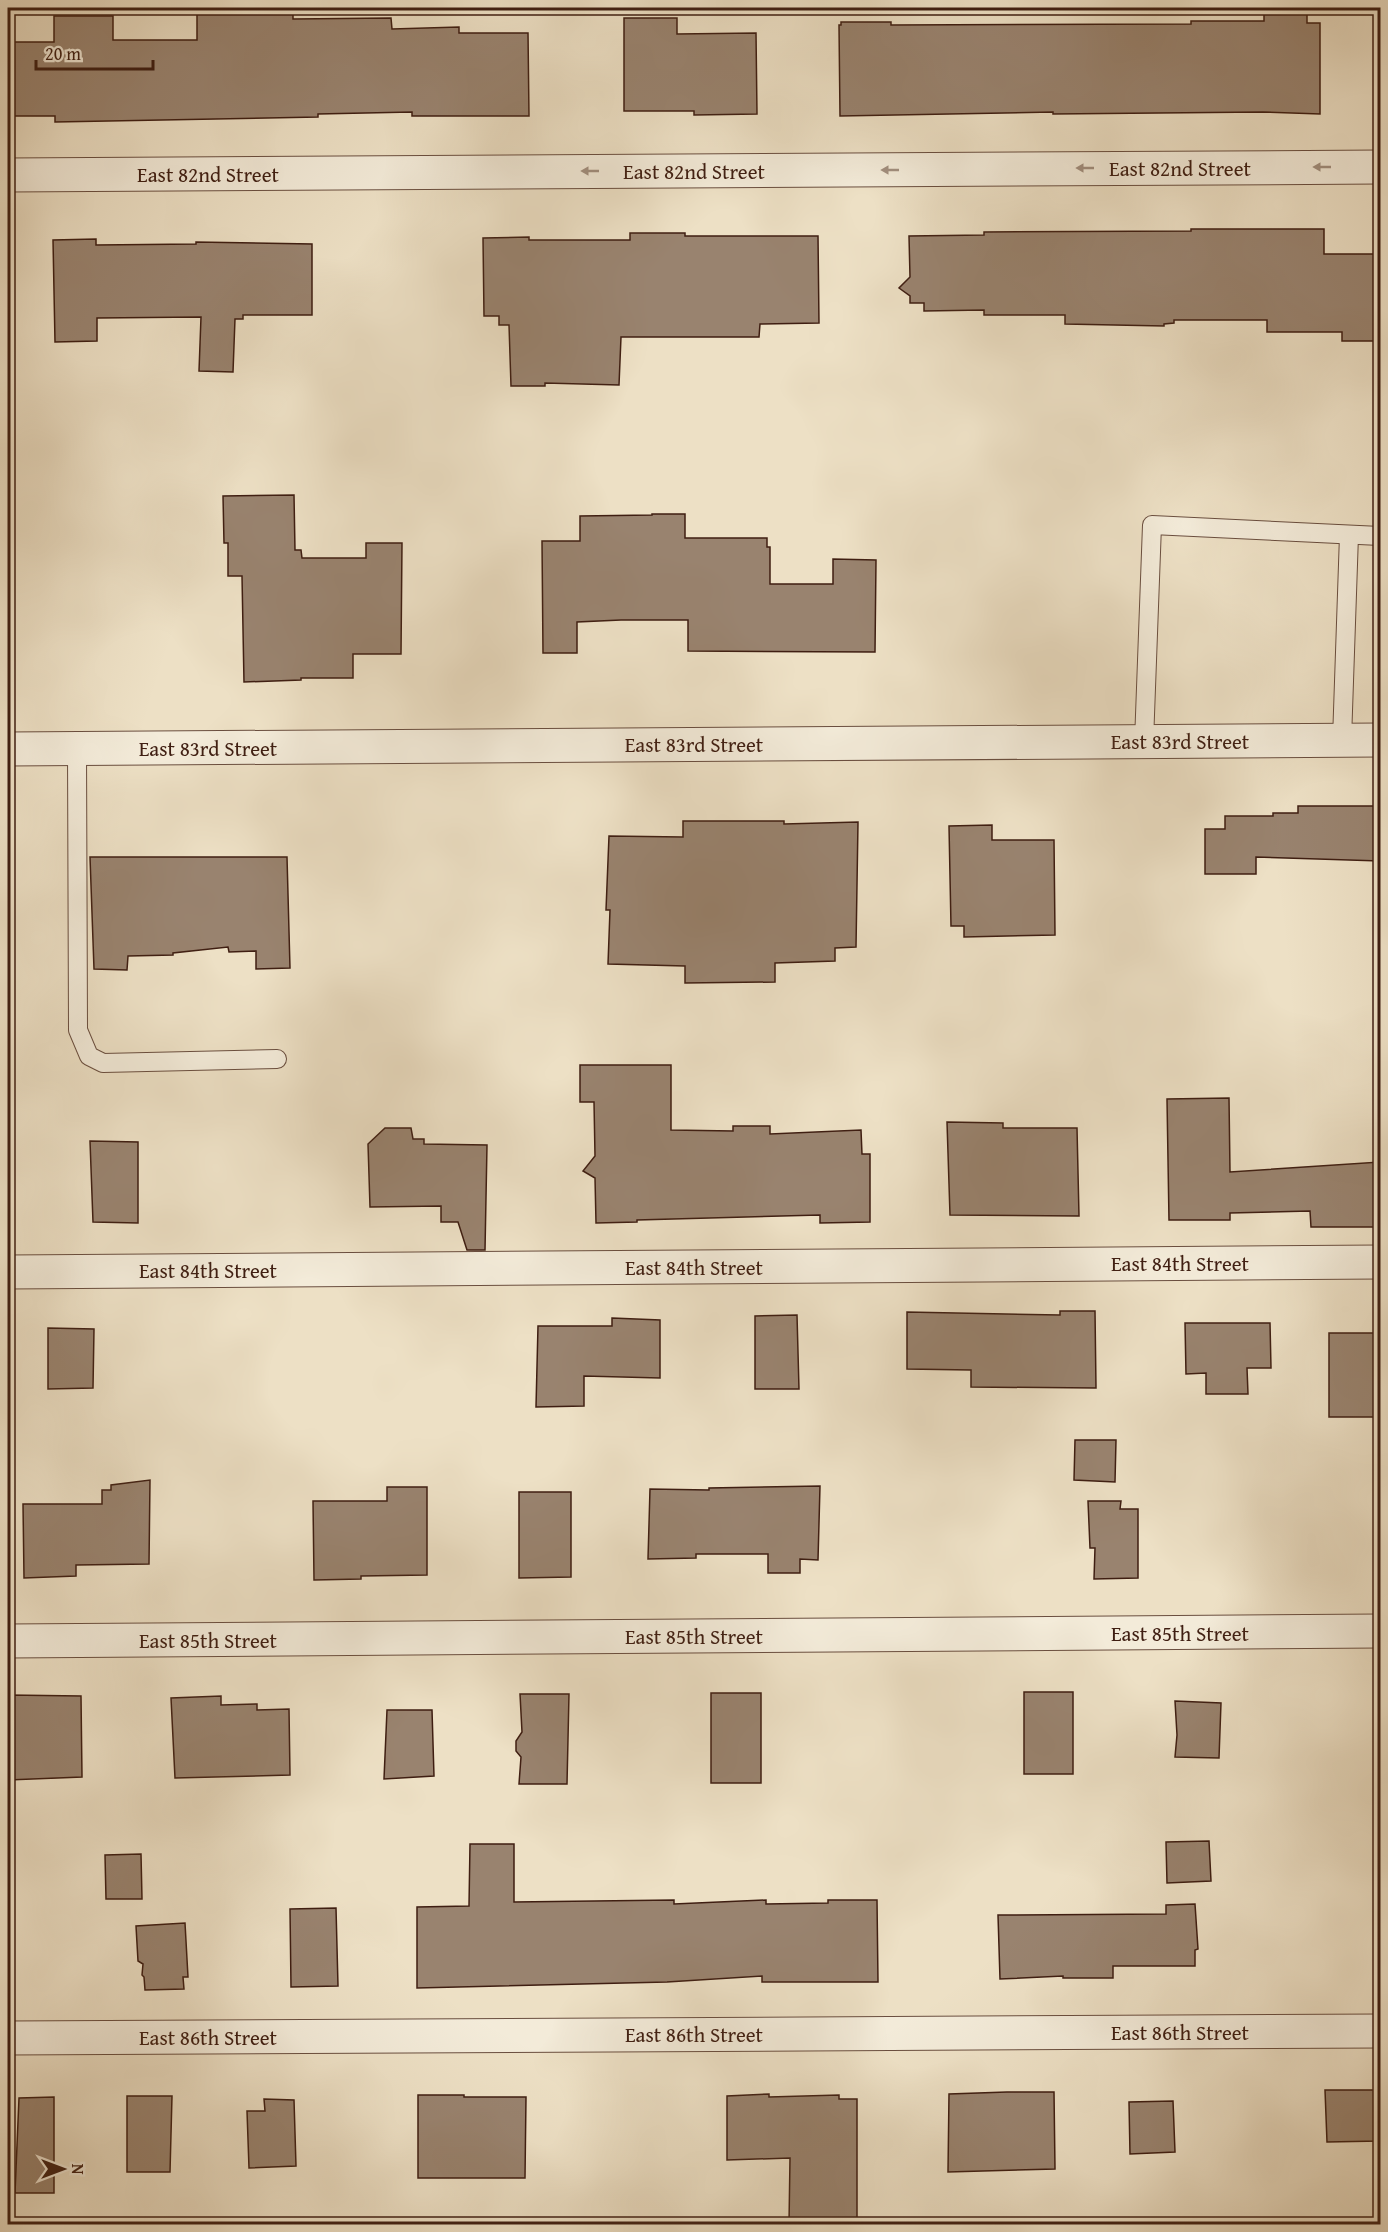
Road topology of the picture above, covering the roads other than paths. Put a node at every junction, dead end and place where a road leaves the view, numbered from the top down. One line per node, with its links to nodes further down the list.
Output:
1 (1380, 167): 2 (street, East 82nd Street, one-way to 2)
2 (8, 175)
3 (1349, 535): 4 (lane); 5 (lane); 7 (lane)
4 (1380, 536)
5 (1342, 740): 6 (street, East 83rd Street); 7 (street, East 83rd Street)
6 (1380, 740)
7 (1144, 742): 8 (street, East 83rd Street)
8 (77, 748): 9 (street, East 83rd Street); 10 (lane)
9 (8, 749)
10 (277, 1059)
11 (1380, 1262): 12 (street, East 84th Street)
12 (8, 1272)
13 (1380, 1631): 14 (street, East 85th Street)
14 (8, 1641)
15 (1380, 2031): 16 (street, East 86th Street)
16 (8, 2038)

